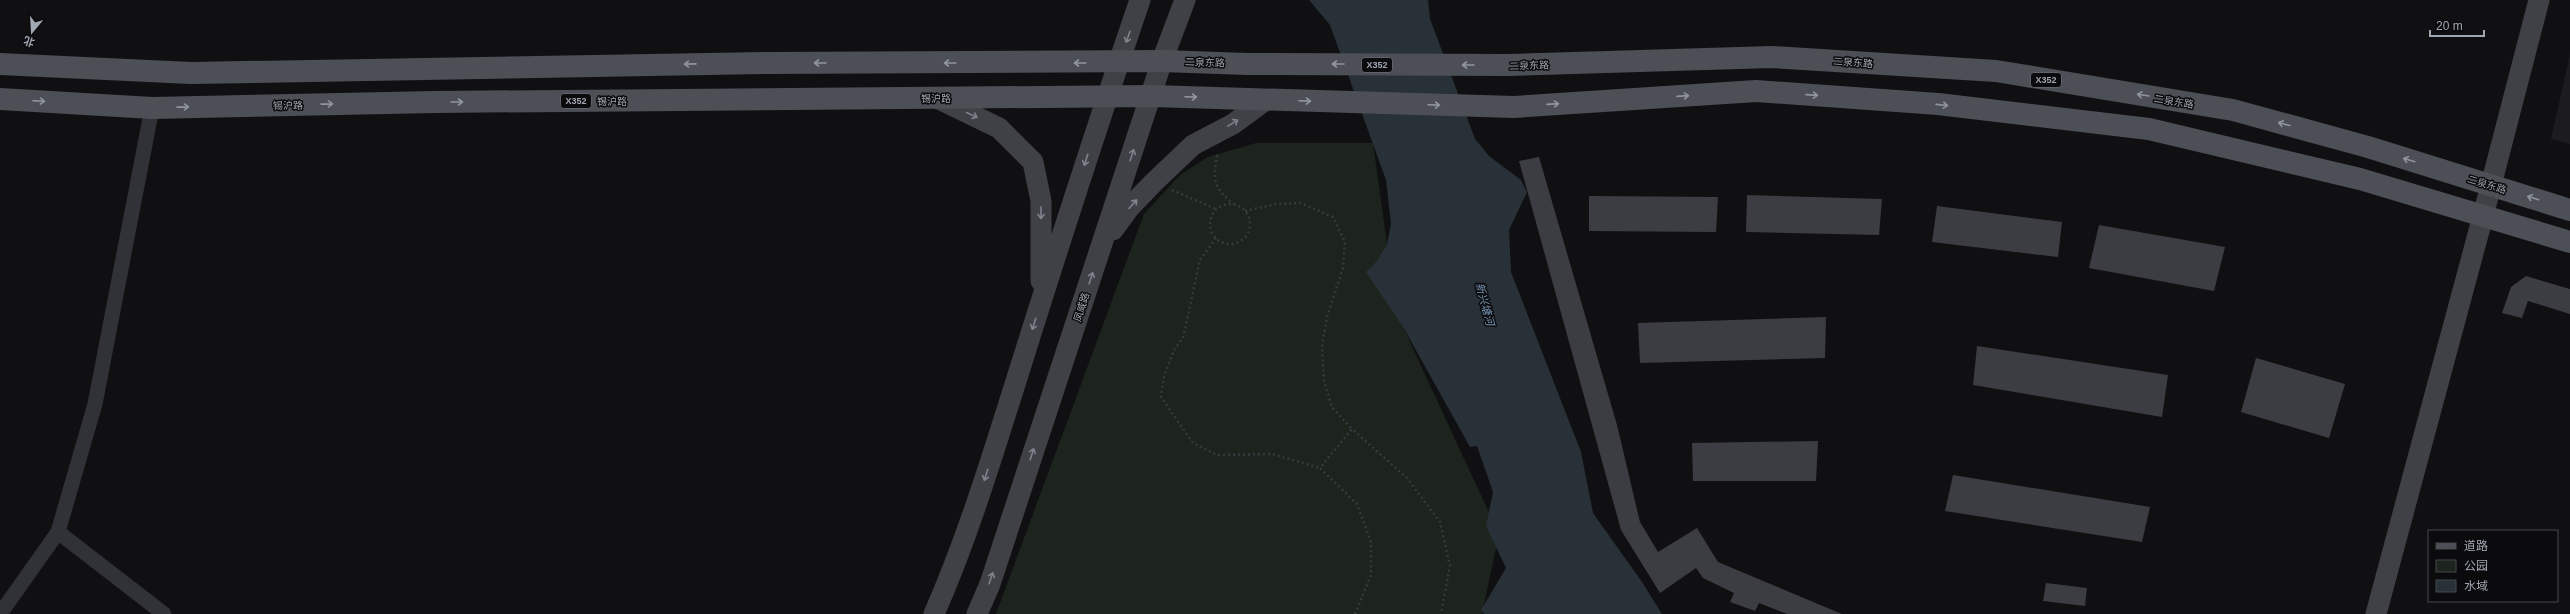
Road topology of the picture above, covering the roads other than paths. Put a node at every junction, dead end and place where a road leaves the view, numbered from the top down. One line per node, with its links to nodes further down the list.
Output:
1 (1140, 0): 5 (main road, one-way to 5)
2 (1185, 0): 4 (main road, 凤威路)
3 (2539, 0): 13 (main road)
4 (1162, 61): 5 (main road, 二泉东路 / X352); 8 (main road, 凤威路); 13 (main road, 二泉东路 / X352, one-way to 4)
5 (1119, 63): 6 (main road, X352, one-way to 6); 7 (main road)
6 (0, 64)
7 (1106, 96): 8 (main road, 锡沪路 / X352); 10 (main road, 锡沪路 / X352); 18 (main road, one-way to 18)
8 (1152, 96): 11 (main road, X352, one-way to 11); 17 (main road, 凤威路, one-way to 8)
9 (0, 98): 12 (main road, 锡沪路 / X352, one-way to 12)
10 (937, 98): 12 (main road, 锡沪路 / X352, one-way to 10); 18 (main road, one-way to 18)
11 (1266, 100): 15 (main road, X352, one-way to 15); 17 (main road, one-way to 11)
12 (152, 108): 19 (street)
13 (2490, 185): 14 (main road, 二泉东路 / X352, one-way to 13); 15 (main road)
14 (2570, 210)
15 (2483, 216): 16 (main road, X352); 24 (main road)
16 (2570, 242)
17 (1101, 247): 23 (main road, 凤威路, one-way to 17)
18 (1042, 300): 22 (main road, one-way to 22)
19 (58, 532): 20 (street); 21 (street)
20 (0, 614)
21 (164, 614)
22 (934, 614)
23 (977, 614)
24 (2376, 614)

